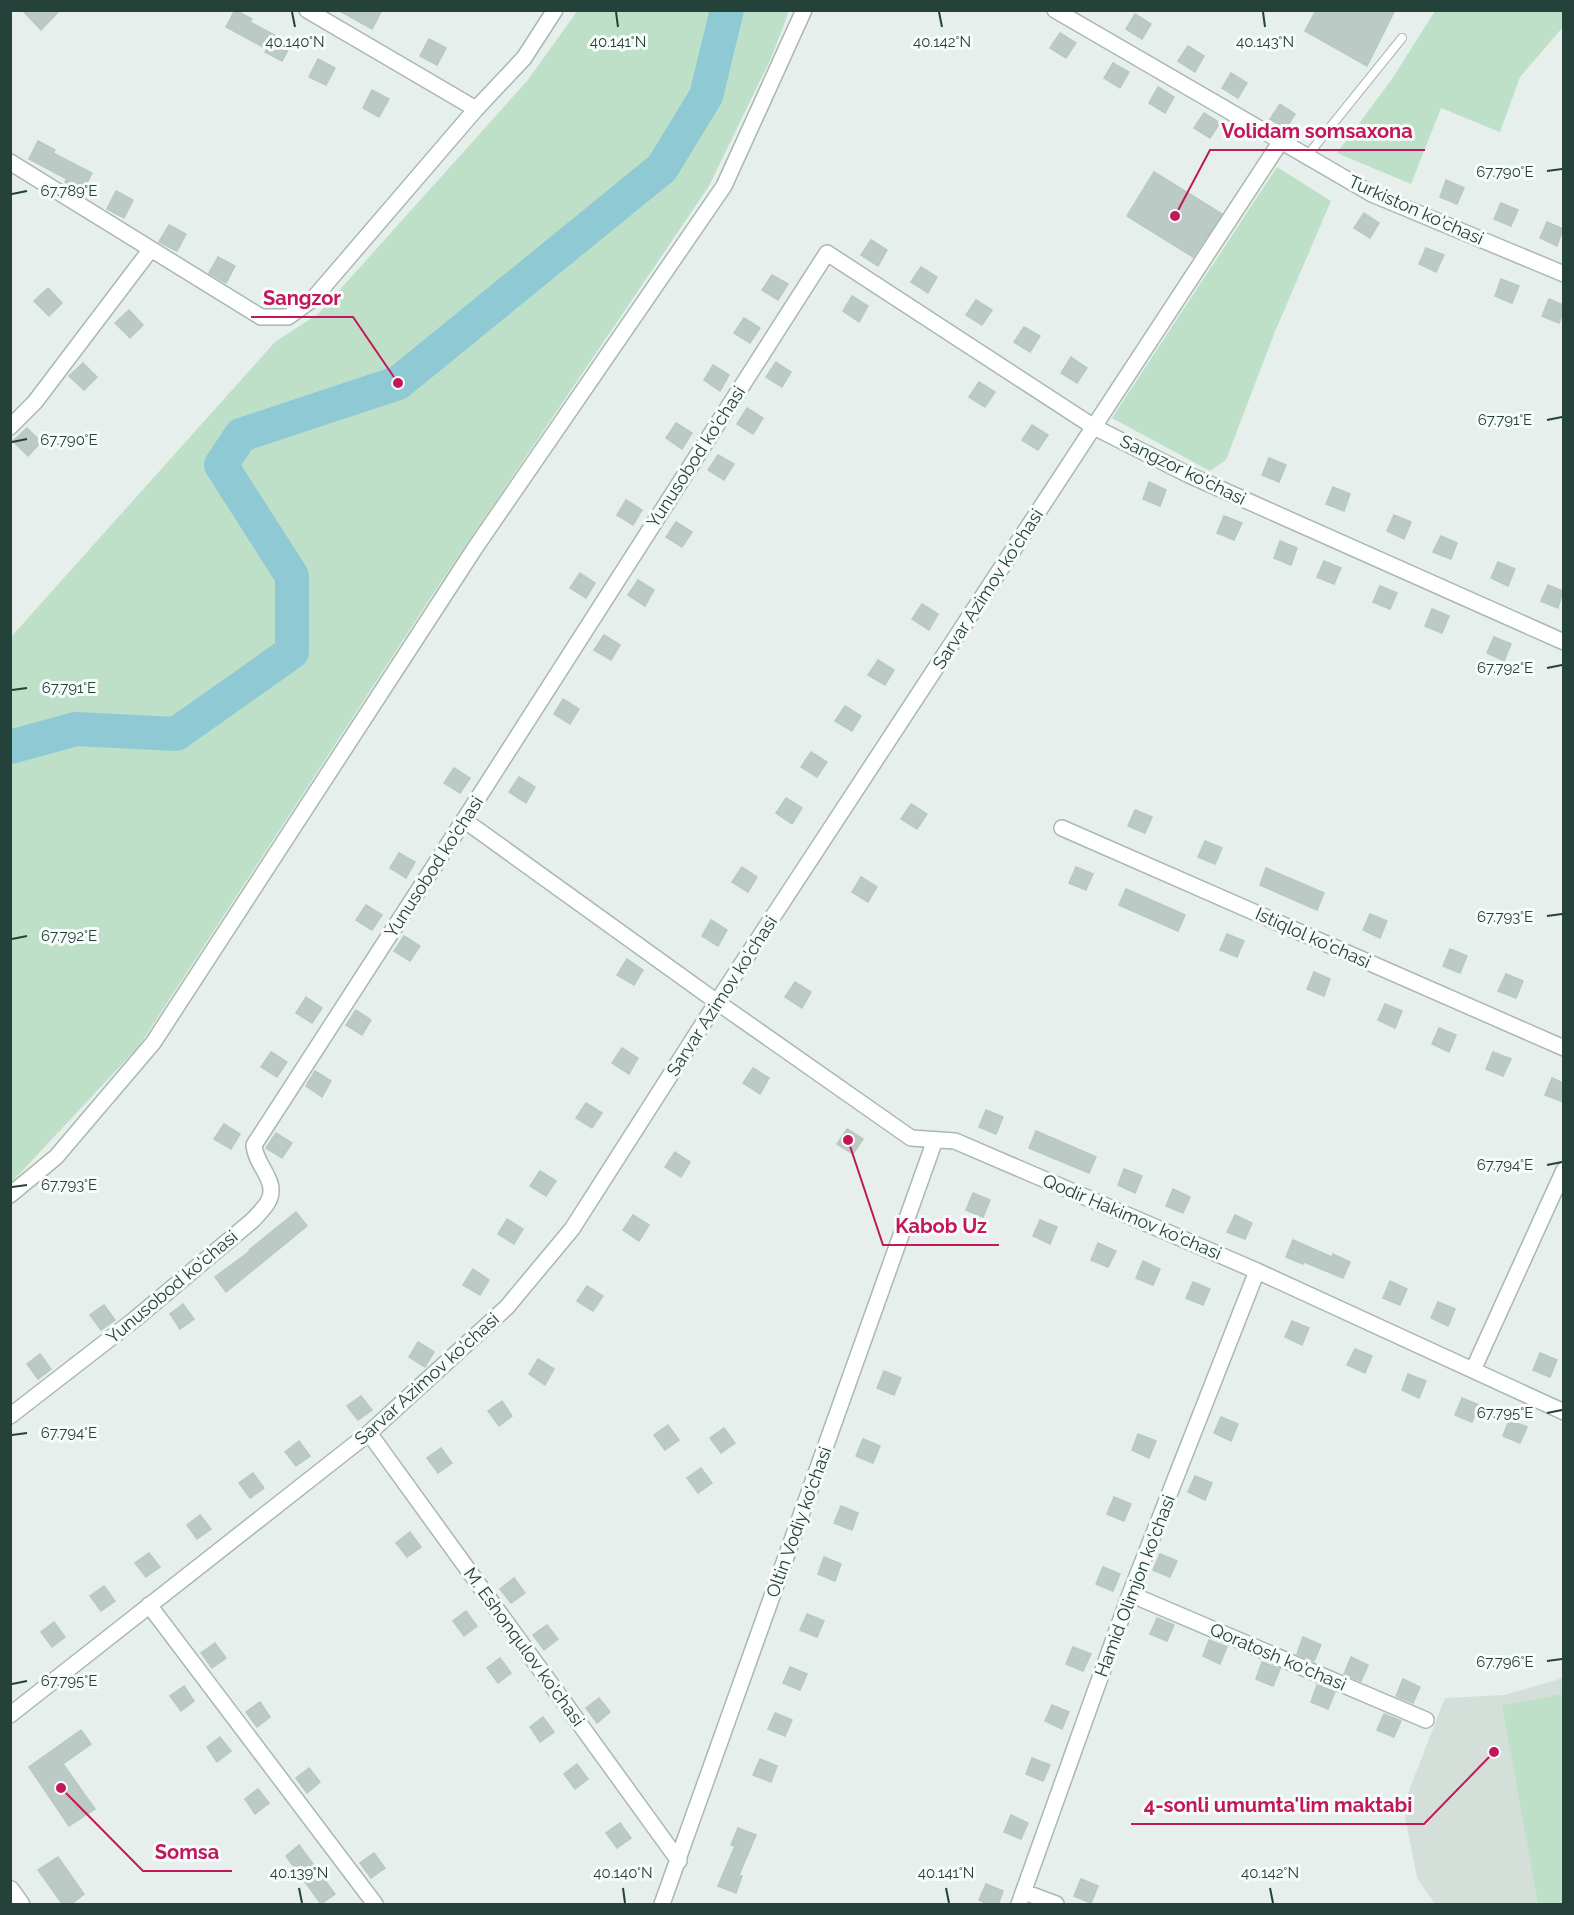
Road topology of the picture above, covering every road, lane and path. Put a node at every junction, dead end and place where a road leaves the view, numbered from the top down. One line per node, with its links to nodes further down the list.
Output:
1 (307, 10): 6 (street)
2 (555, 10): 6 (street)
3 (804, 10): 22 (street)
4 (1055, 10): 7 (street, Turkiston ko'chasi)
5 (1402, 38): 8 (lane)
6 (476, 109): 10 (street)
7 (1281, 141): 8 (street, Turkiston ko'chasi); 14 (street, Sarvar Azimov ko'chasi)
8 (1307, 156): 12 (street, Turkiston ko'chasi)
9 (10, 162): 10 (street)
10 (151, 249): 13 (street)
11 (827, 253): 14 (street, Sangzor ko'chasi); 16 (street, Yunusobod ko'chasi)
12 (1563, 274)
13 (10, 426)
14 (1094, 427): 15 (street, Sangzor ko'chasi); 18 (street, Sarvar Azimov ko'chasi)
15 (1563, 642)
16 (464, 820): 18 (street, Qodir Hakimov ko'chasi); 26 (street, Yunusobod ko'chasi)
17 (1062, 828): 19 (street, Istiqlol ko'chasi)
18 (717, 1002): 20 (street, Qodir Hakimov ko'chasi); 27 (street, Sarvar Azimov ko'chasi)
19 (1563, 1048)
20 (935, 1140): 23 (street, Qodir Hakimov ko'chasi); 32 (street, Oltin Vodiy ko'chasi)
21 (1563, 1170): 24 (street)
22 (10, 1195)
23 (1257, 1271): 24 (street, Qodir Hakimov ko'chasi); 28 (street, Hamid Olimjon ko'chasi)
24 (1473, 1370): 25 (street, Qodir Hakimov ko'chasi)
25 (1563, 1412)
26 (10, 1416)
27 (369, 1433): 29 (street, Sarvar Azimov ko'chasi); 32 (street, M. Eshonqulov ko'chasi)
28 (1130, 1594): 31 (street, Qoratosh ko'chasi); 33 (street, Hamid Olimjon ko'chasi)
29 (149, 1605): 30 (street, Sarvar Azimov ko'chasi); 34 (street)
30 (10, 1715)
31 (1426, 1720)
32 (679, 1861): 35 (street, Oltin Vodiy ko'chasi)
33 (1022, 1898): 36 (street)
34 (375, 1905)
35 (662, 1905)
36 (1056, 1905)

